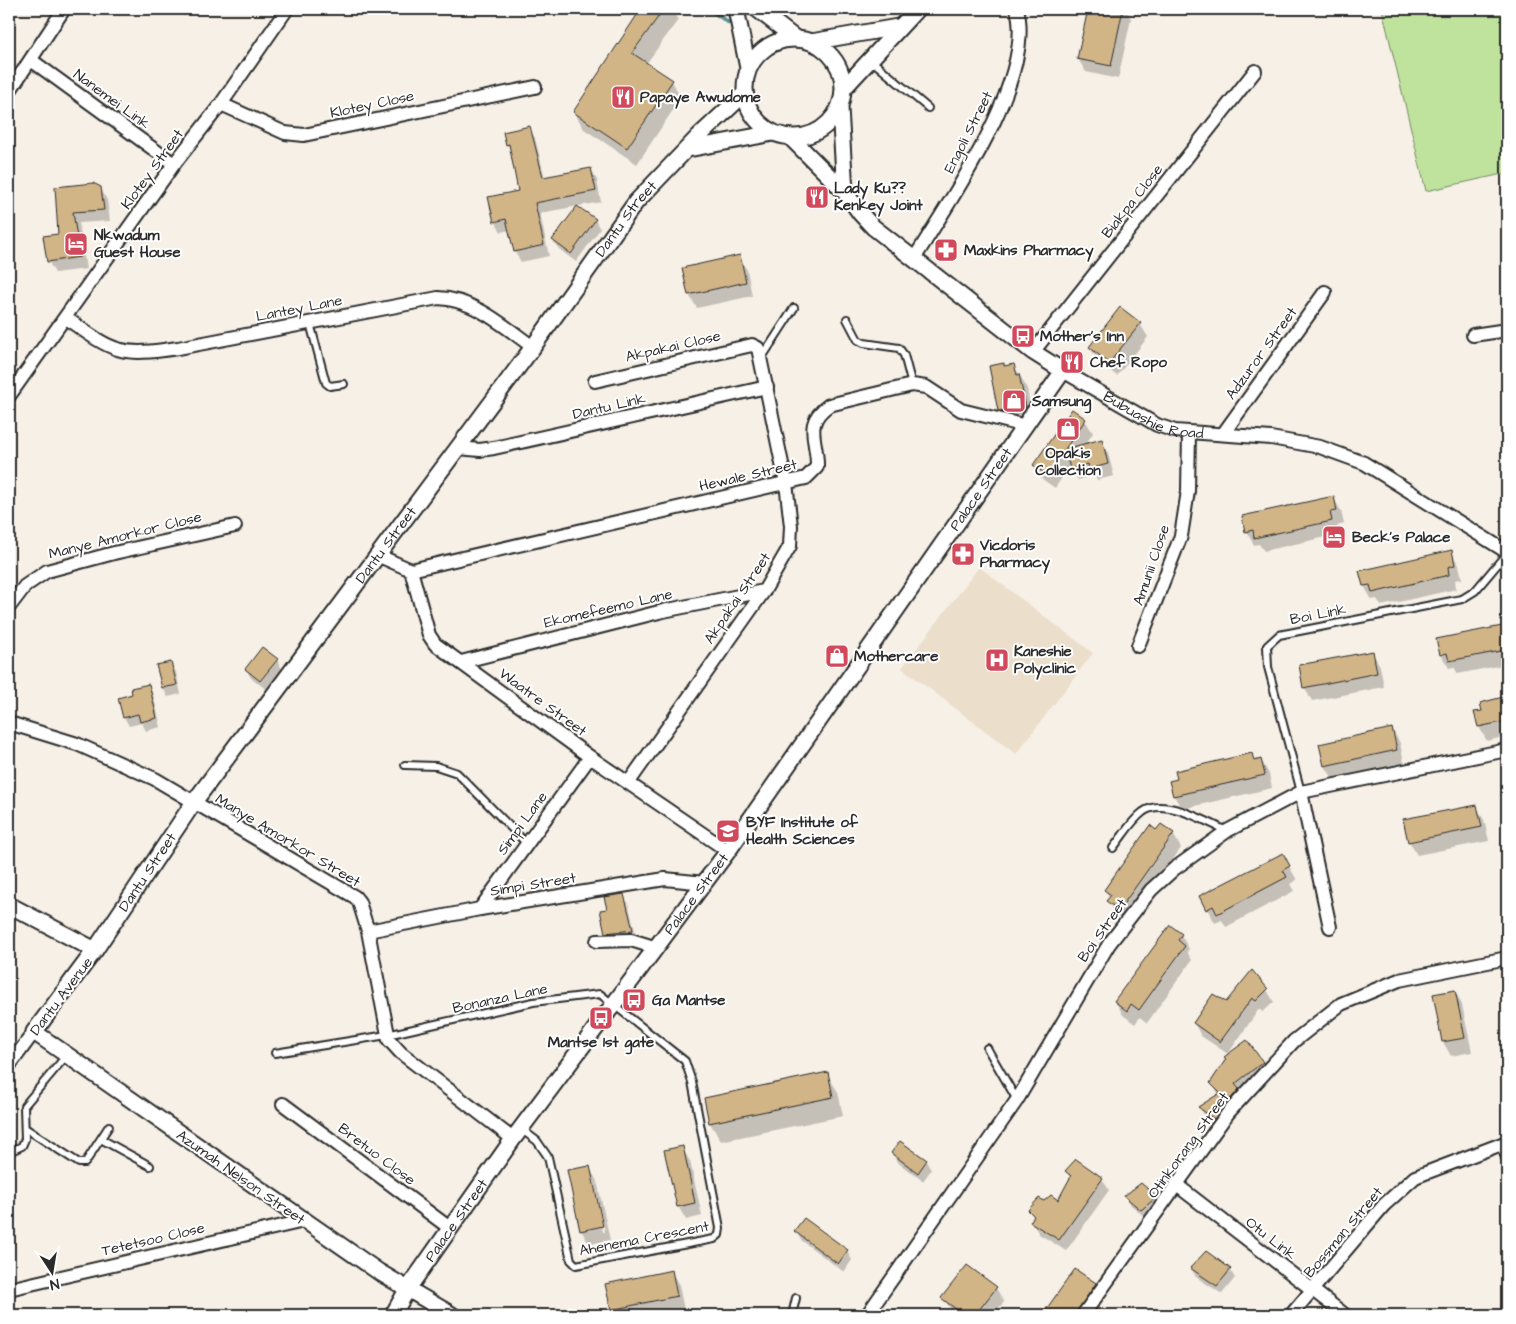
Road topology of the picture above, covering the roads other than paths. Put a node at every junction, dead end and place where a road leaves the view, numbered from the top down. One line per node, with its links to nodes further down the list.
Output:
1 (64, 9): 11 (street)
2 (287, 9): 18 (street, Klotey Street)
3 (736, 9): 12 (street)
4 (757, 9): 8 (street)
5 (917, 9): 7 (street)
6 (1017, 9): 26 (street, Engoli Street)
7 (898, 27): 9 (street); 10 (street)
8 (796, 39): 9 (street); 12 (street)
9 (811, 42): 15 (street)
10 (870, 59): 15 (street); 20 (lane)
11 (31, 60): 16 (street); 24 (street, Nanemei Link)
12 (748, 68): 17 (street)
13 (1255, 71): 35 (street, Biakpa Close)
14 (535, 87): 18 (street, Klotey Close)
15 (844, 88): 19 (street)
16 (9, 92)
17 (744, 94): 21 (street); 23 (street, Dantu Street)
18 (221, 104): 24 (street, Klotey Street)
19 (840, 108): 22 (street); 25 (street)
20 (928, 108)
21 (773, 133): 22 (street); 23 (street)
22 (790, 137): 25 (street, Bubuashie Road)
23 (688, 149): 34 (street, Dantu Street)
24 (174, 164): 29 (street, Klotey Street)
25 (845, 192): 26 (street, Bubuashie Road)
26 (914, 259): 35 (street, Bubuashie Road)
27 (1325, 292): 45 (street, Adzuror Street)
28 (794, 308): 36 (lane)
29 (66, 318): 31 (street, Lantey Lane); 42 (street, Klotey Street)
30 (847, 319): 40 (lane)
31 (310, 323): 34 (street, Lantey Lane); 39 (lane)
32 (1507, 330): 33 (street)
33 (1473, 335)
34 (533, 347): 46 (street, Dantu Street)
35 (1033, 352): 37 (street, Bubuashie Road)
36 (760, 354): 38 (street, Akpakai Close); 41 (street, Akpakai Street)
37 (1063, 371): 43 (street, Palace Street); 44 (street, Bubuashie Road)
38 (595, 381)
39 (344, 384)
40 (912, 385): 43 (street); 47 (street, Hewale Street)
41 (767, 387): 46 (street, Dantu Link); 47 (street, Akpakai Street)
42 (9, 396)
43 (1026, 426): 66 (street, Palace Street)
44 (1189, 433): 45 (street, Bubuashie Road); 54 (street, Amunii Close)
45 (1222, 434): 49 (street, Bubuashie Road)
46 (458, 448): 50 (street, Dantu Street)
47 (786, 483): 51 (street, Hewale Street); 52 (street, Akpakai Street)
48 (235, 526): 53 (street, Manye Amorkor Close)
49 (1507, 553): 61 (lane, Boi Link)
50 (377, 555): 51 (street); 62 (street, Dantu Street)
51 (411, 570): 55 (street, Waatre Street)
52 (764, 592): 55 (street, Ekomefeemo Lane); 60 (street, Akpakai Street)
53 (9, 607)
54 (1138, 646)
55 (460, 662): 58 (street, Waatre Street)
56 (9, 723): 62 (street, Manye Amorkor Street)
57 (1507, 750): 61 (street, Boi Street)
58 (590, 757): 60 (street, Waatre Street); 64 (street, Simpi Lane)
59 (405, 765): 64 (lane)
60 (629, 782): 66 (street, Waatre Street)
61 (1301, 792): 63 (street, Boi Street); 70 (street)
62 (194, 802): 71 (street, Manye Amorkor Street); 74 (street, Dantu Street)
63 (1227, 831): 65 (lane); 83 (street, Boi Street)
64 (527, 844): 69 (street, Simpi Lane)
65 (1113, 848)
66 (728, 851): 67 (street, Palace Street)
67 (705, 882): 69 (street, Simpi Street); 73 (street, Palace Street)
68 (9, 905): 74 (street)
69 (480, 909): 71 (street, Simpi Street)
70 (1330, 927)
71 (368, 931): 78 (street, Manye Amorkor Street)
72 (597, 941): 73 (street)
73 (657, 948): 76 (street, Palace Street)
74 (95, 950): 77 (street, Dantu Avenue)
75 (1507, 958): 93 (street, Otinkorang Street)
76 (614, 1006): 78 (lane, Bonanza Lane); 87 (street, Palace Street); 87 (lane, Ahenema Crescent)
77 (34, 1032): 81 (street, Azumah Nelson Street); 82 (street, Dantu Avenue)
78 (387, 1035): 80 (lane, Bonanza Lane); 87 (street, Manye Amorkor Street)
79 (987, 1048): 83 (lane)
80 (275, 1053)
81 (67, 1055): 86 (lane); 94 (street, Azumah Nelson Street)
82 (9, 1066)
83 (1017, 1100): 103 (street, Boi Street)
84 (283, 1104): 95 (street, Bretuo Close)
85 (109, 1126): 88 (lane)
86 (25, 1128): 88 (lane); 90 (lane)
87 (517, 1134): 95 (street, Palace Street)
88 (101, 1138): 92 (lane)
89 (1503, 1142): 91 (lane); 98 (street, Bossman Street)
90 (9, 1152)
91 (1507, 1162)
92 (150, 1166)
93 (1178, 1186): 98 (street, Otu Link); 104 (street, Otinkorang Street)
94 (304, 1221): 96 (street, Tetetsoo Close); 97 (street, Azumah Nelson Street)
95 (451, 1229): 97 (street, Palace Street)
96 (9, 1288)
97 (407, 1290): 100 (street, Palace Street); 101 (street, Azumah Nelson Street)
98 (1313, 1292): 105 (street, Bossman Street); 106 (street, Otu Link)
99 (796, 1298): 102 (lane)
100 (392, 1315)
101 (452, 1315)
102 (792, 1315)
103 (867, 1315)
104 (1083, 1315)
105 (1291, 1315)
106 (1345, 1315)

